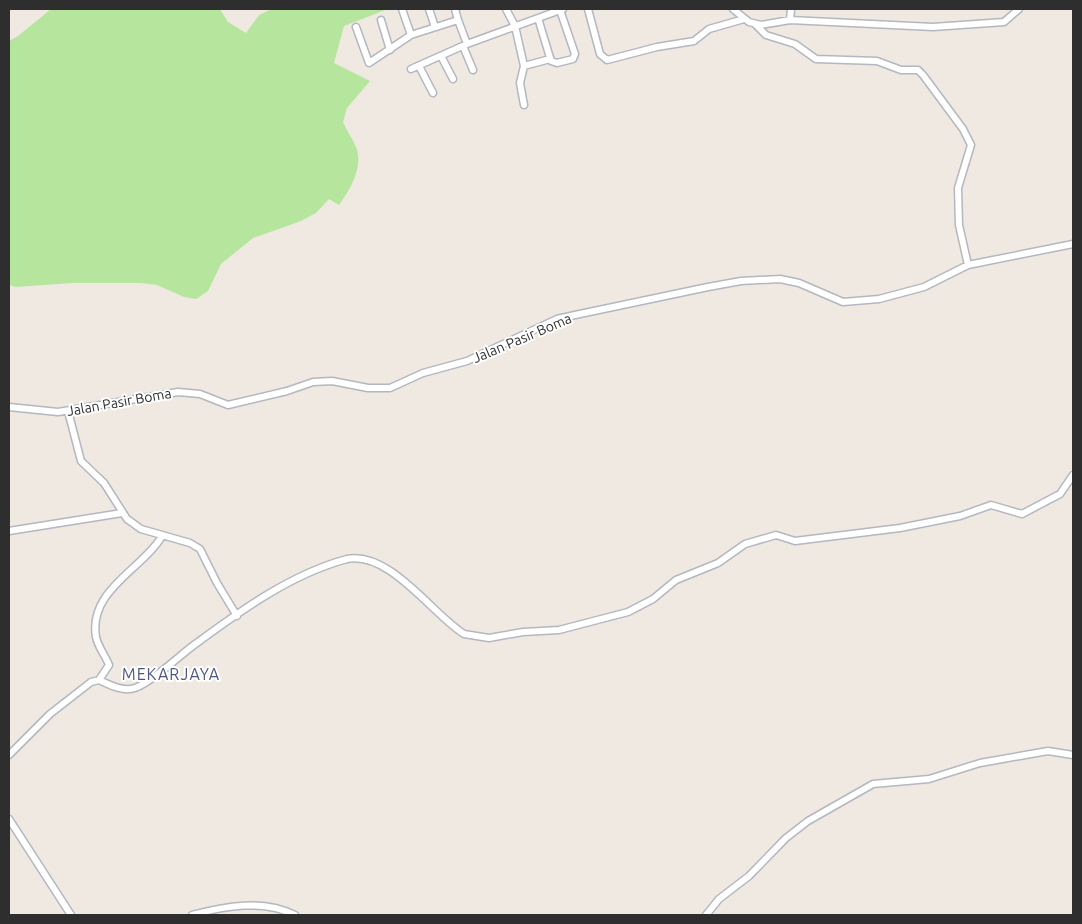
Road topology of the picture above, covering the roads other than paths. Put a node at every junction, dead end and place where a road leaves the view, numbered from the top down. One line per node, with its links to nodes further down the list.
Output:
1 (402, 9): 19 (street)
2 (429, 9): 18 (street)
3 (455, 9): 13 (street)
4 (506, 9): 16 (street)
5 (562, 9): 10 (street); 23 (street)
6 (588, 9): 11 (street)
7 (733, 9): 11 (street)
8 (791, 9): 14 (street)
9 (1019, 9): 14 (street)
10 (538, 18): 16 (street); 23 (street)
11 (744, 18): 15 (street)
12 (381, 20): 21 (street)
13 (458, 20): 18 (street); 20 (street)
14 (790, 20): 15 (street)
15 (755, 24): 32 (street)
16 (515, 26): 20 (street); 25 (street)
17 (356, 27): 21 (street)
18 (435, 27): 19 (street)
19 (411, 35): 21 (street)
20 (465, 45): 22 (street); 27 (street)
21 (390, 50)
22 (441, 56): 24 (street); 28 (street)
23 (550, 59): 25 (street)
24 (419, 66): 26 (street); 29 (street)
25 (524, 66): 30 (street)
26 (411, 69)
27 (473, 70)
28 (453, 79)
29 (434, 93)
30 (524, 105)
31 (1073, 244): 32 (street, Jalan Pasir Boma)
32 (968, 265): 34 (street, Jalan Pasir Boma)
33 (9, 407): 34 (street, Jalan Pasir Boma)
34 (68, 411): 36 (street)
35 (1073, 475): 39 (street)
36 (122, 513): 37 (street); 38 (street)
37 (9, 530)
38 (162, 536): 39 (street); 40 (street)
39 (237, 616): 40 (street)
40 (99, 680): 41 (street)
41 (9, 755)
42 (1073, 755): 47 (street)
43 (9, 819): 44 (street)
44 (71, 915)
45 (192, 915): 46 (street)
46 (295, 915)
47 (706, 915)

